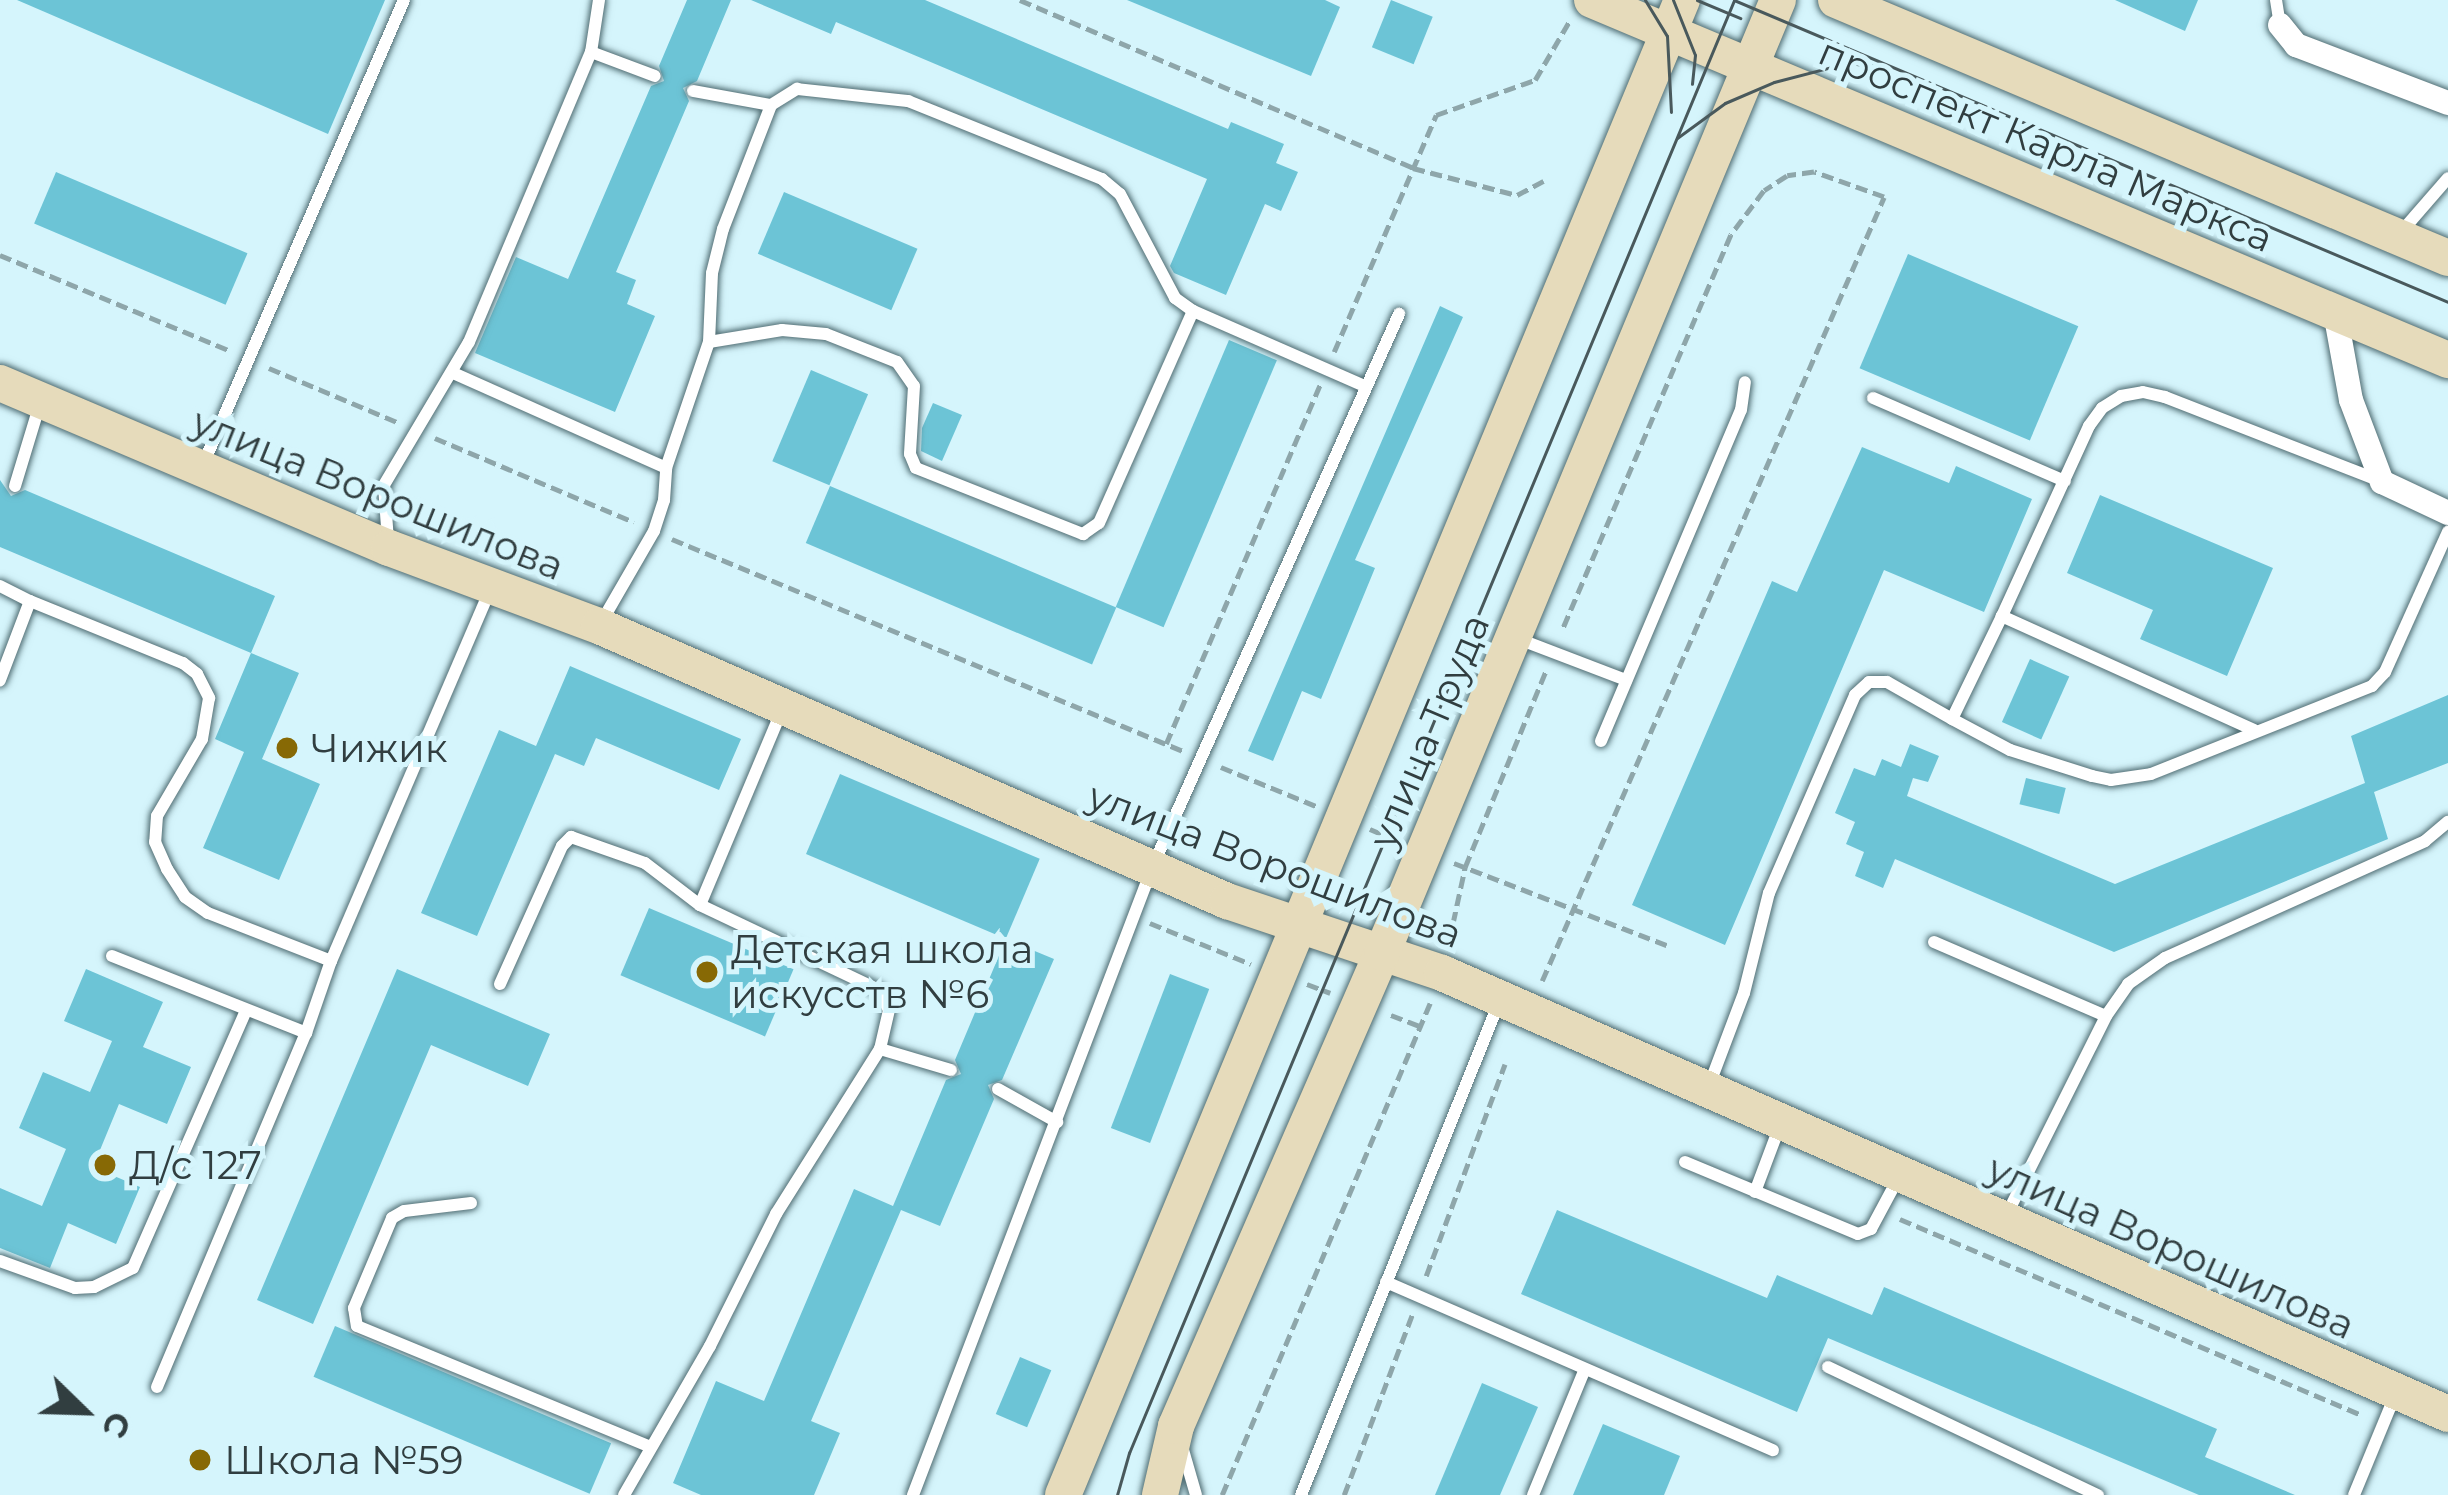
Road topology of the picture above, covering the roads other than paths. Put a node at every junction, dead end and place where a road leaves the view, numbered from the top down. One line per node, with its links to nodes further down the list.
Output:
1 (404, 0): 29 (lane)
2 (598, 0): 8 (lane)
3 (1778, 0): 9 (main road, улица Труда)
4 (1835, 0): 15 (main road, проспект Карла Маркса)
5 (1582, 7): 7 (main road, проспект Карла Маркса)
6 (2278, 12): 12 (street)
7 (1675, 16): 9 (main road, проспект Карла Маркса); 51 (main road, улица Труда)
8 (591, 52): 10 (lane); 22 (lane)
9 (1753, 66): 18 (main road, проспект Карла Маркса); 41 (main road, улица Труда)
10 (655, 76)
11 (693, 92): 13 (lane)
12 (2448, 104)
13 (771, 105): 17 (lane); 20 (lane)
14 (2448, 178): 15 (lane)
15 (2397, 236): 16 (main road, проспект Карла Маркса)
16 (2448, 258)
17 (1193, 311): 20 (lane); 25 (lane)
18 (2335, 312): 21 (main road, проспект Карла Маркса); 31 (street)
19 (1399, 314): 25 (lane)
20 (709, 342): 28 (lane)
21 (2448, 360)
22 (453, 373): 28 (lane); 35 (lane)
23 (0, 382): 27 (main road, улица Ворошилова)
24 (1745, 382): 43 (lane)
25 (1365, 386): 49 (lane)
26 (1873, 398): 30 (lane)
27 (41, 400): 29 (main road, улица Ворошилова); 32 (lane)
28 (666, 468): 40 (lane)
29 (201, 469): 35 (main road, улица Ворошилова)
30 (2065, 482): 31 (lane); 39 (lane)
31 (2382, 482): 33 (street)
32 (15, 486)
33 (2448, 513)
34 (2448, 532): 46 (lane)
35 (389, 548): 37 (main road, улица Ворошилова)
36 (0, 586): 38 (lane)
37 (491, 589): 40 (main road, улица Ворошилова); 55 (lane)
38 (30, 601): 42 (lane); 55 (lane)
39 (2002, 616): 45 (lane); 46 (lane)
40 (598, 626): 44 (main road, улица Ворошилова)
41 (1514, 638): 43 (lane); 53 (main road, улица Труда)
42 (0, 680)
43 (1626, 680): 47 (lane)
44 (784, 707): 49 (main road, улица Ворошилова); 50 (lane)
45 (1952, 719): 46 (lane); 64 (lane)
46 (2254, 730)
47 (1600, 740)
48 (2448, 822): 59 (lane)
49 (1152, 868): 51 (main road, улица Ворошилова); 65 (lane)
50 (700, 905): 56 (lane); 61 (lane)
51 (1297, 925): 53 (main road, улица Ворошилова); 84 (main road, улица Труда)
52 (1934, 942): 59 (lane)
53 (1382, 953): 57 (main road, улица Ворошилова); 79 (main road, улица Труда)
54 (112, 956): 58 (lane)
55 (332, 961): 60 (lane)
56 (500, 984)
57 (1500, 999): 64 (main road, улица Ворошилова); 73 (lane)
58 (245, 1013): 60 (lane); 72 (lane)
59 (2106, 1016): 71 (lane)
60 (306, 1033): 76 (lane)
61 (880, 1049): 62 (lane); 80 (lane)
62 (950, 1070)
63 (998, 1089): 65 (lane)
64 (1708, 1090): 66 (main road, улица Ворошилова)
65 (1058, 1122): 83 (lane)
66 (1782, 1122): 68 (main road, улица Ворошилова); 69 (lane)
67 (1685, 1162): 69 (lane)
68 (1900, 1174): 69 (lane); 71 (main road, улица Ворошилова)
69 (1755, 1192)
70 (471, 1203): 80 (lane)
71 (2005, 1220): 77 (main road, улица Ворошилова)
72 (0, 1261)
73 (1386, 1282): 75 (lane); 87 (lane)
74 (1828, 1367): 89 (lane)
75 (1585, 1369): 81 (lane); 88 (lane)
76 (157, 1388)
77 (2390, 1408): 78 (main road, улица Ворошилова); 90 (lane)
78 (2448, 1414)
79 (1177, 1426): 85 (main road, улица Труда); 86 (lane)
80 (650, 1447): 82 (lane)
81 (1773, 1450)
82 (624, 1495)
83 (914, 1495)
84 (1063, 1495)
85 (1160, 1495)
86 (1196, 1495)
87 (1301, 1495)
88 (1533, 1495)
89 (2098, 1495)
90 (2354, 1495)

